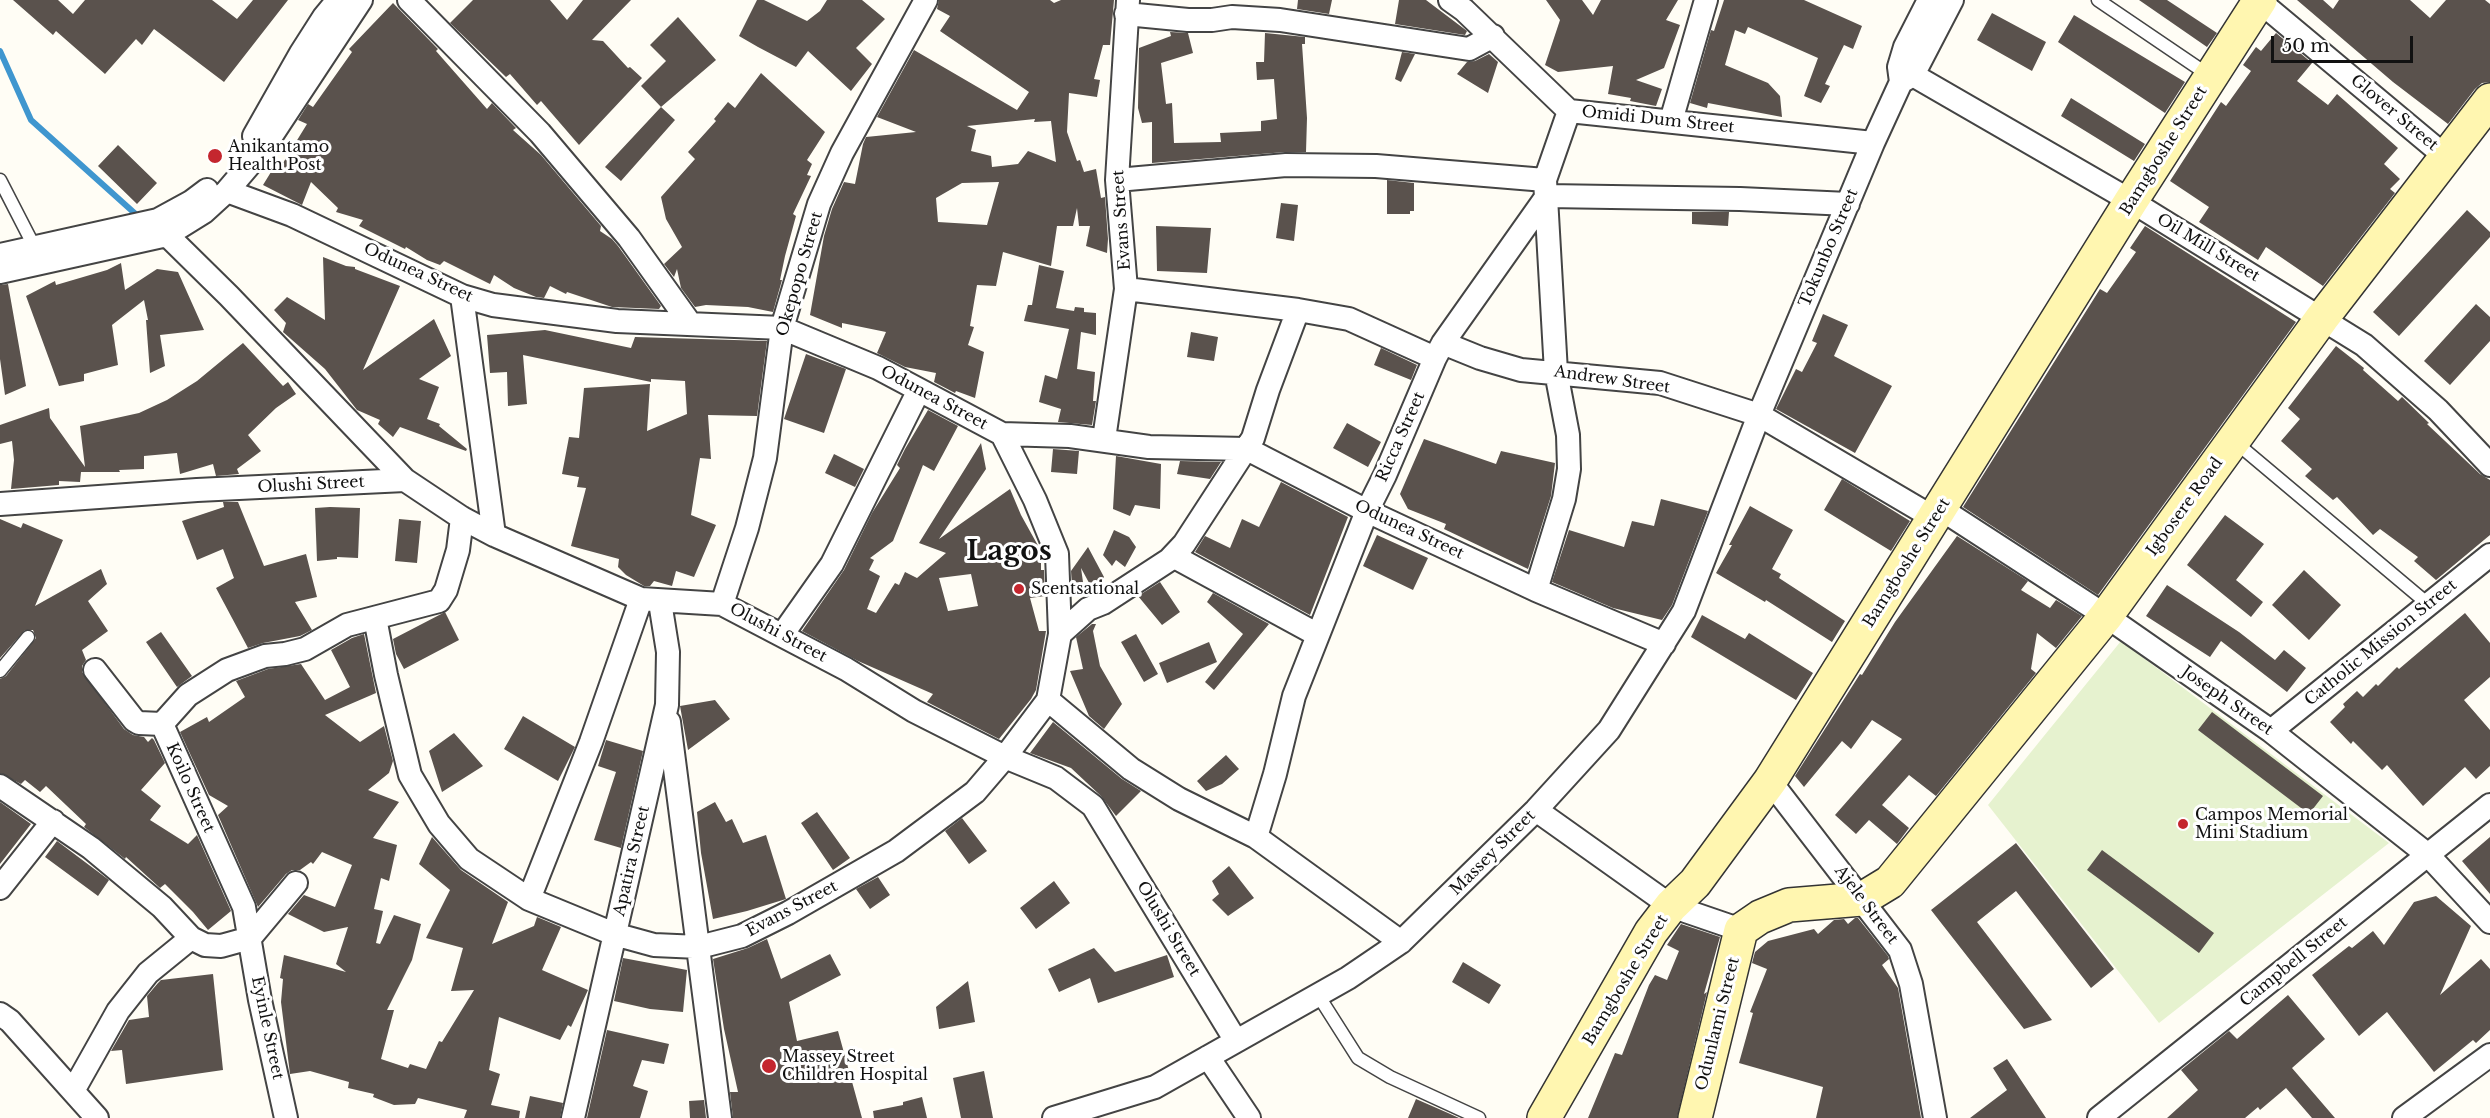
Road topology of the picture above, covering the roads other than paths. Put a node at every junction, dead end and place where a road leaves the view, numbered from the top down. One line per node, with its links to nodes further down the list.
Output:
1 (338, 0): 27 (street)
2 (361, 0): 23 (street)
3 (409, 0): 34 (street)
4 (926, 0): 35 (street, Okepopo Street)
5 (1450, 0): 12 (street, Omidi Dum Street)
6 (1706, 0): 17 (street)
7 (1929, 0): 13 (street, Tokunbo Street)
8 (1952, 0): 13 (street, Tokunbo Street)
9 (2098, 0): 14 (lane)
10 (2259, 0): 14 (main road, Bamgboshe Street); 19 (street, Glover Street)
11 (1127, 7): 12 (street); 21 (street, Evans Street)
12 (1493, 36): 16 (street, Omidi Dum Street)
13 (1904, 75): 18 (street, Tokunbo Street); 24 (street, Oil Mill Street)
14 (2211, 77): 24 (main road, Bamgboshe Street)
15 (2490, 100): 19 (main road, Igbosere Road)
16 (1569, 111): 17 (street, Omidi Dum Street); 22 (street)
17 (1671, 121): 18 (street, Omidi Dum Street)
18 (1873, 143): 25 (street, Tokunbo Street)
19 (2446, 157): 33 (main road, Igbosere Road)
20 (0, 180): 27 (lane)
21 (1117, 180): 22 (street); 30 (street, Evans Street)
22 (1546, 188): 25 (street); 36 (street, Ricca Street); 37 (street)
23 (227, 191): 26 (street); 31 (street, Odunea Street)
24 (2132, 201): 33 (street, Oil Mill Street); 48 (main road, Bamgboshe Street)
25 (1848, 204): 39 (street, Tokunbo Street)
26 (166, 235): 29 (street); 45 (street)
27 (35, 248): 28 (street)
28 (0, 255)
29 (0, 272)
30 (1126, 289): 32 (street, Andrew Street); 41 (street, Evans Street)
31 (462, 296): 34 (street, Odunea Street); 50 (street)
32 (1298, 310): 36 (street, Andrew Street); 43 (street)
33 (2322, 318): 42 (main road, Igbosere Road); 44 (street, Oil Mill Street)
34 (689, 322): 35 (street, Odunea Street)
35 (782, 328): 38 (street, Odunea Street); 55 (street, Okepopo Street)
36 (1439, 350): 37 (street, Andrew Street); 47 (street, Ricca Street)
37 (1556, 372): 39 (street, Andrew Street); 53 (street)
38 (919, 390): 40 (street, Odunea Street); 60 (street)
39 (1759, 415): 48 (street, Andrew Street); 63 (street, Massey Street)
40 (1002, 434): 41 (street, Odunea Street); 59 (street, Evans Street)
41 (1104, 439): 43 (street, Odunea Street)
42 (2233, 440): 56 (lane); 57 (main road, Igbosere Road)
43 (1247, 449): 47 (street, Odunea Street); 52 (street)
44 (2490, 465)
45 (405, 480): 46 (street, Olushi Street); 49 (street, Olushi Street)
46 (0, 504)
47 (1367, 511): 53 (street, Odunea Street); 61 (street, Ricca Street)
48 (1938, 513): 57 (street, Joseph Street); 71 (main road, Bamgboshe Street)
49 (462, 518): 50 (street, Olushi Street); 58 (street)
50 (494, 535): 54 (street, Olushi Street)
51 (2490, 555): 56 (street, Catholic Mission Street)
52 (1173, 556): 59 (street); 61 (street)
53 (1536, 590): 63 (street, Odunea Street)
54 (650, 600): 55 (street, Olushi Street); 67 (street, Apatira Street); 80 (street)
55 (722, 604): 60 (street, Olushi Street)
56 (2428, 604): 69 (street, Catholic Mission Street)
57 (2106, 616): 69 (street, Joseph Street); 81 (main road, Igbosere Road)
58 (375, 618): 68 (street); 80 (street, Evans Street)
59 (1060, 634): 66 (street, Evans Street)
60 (782, 635): 70 (street, Olushi Street)
61 (1318, 635): 76 (street, Ricca Street)
62 (28, 638): 65 (lane)
63 (1664, 644): 74 (street, Massey Street)
64 (95, 670): 68 (street, Koilo Street)
65 (0, 671)
66 (1048, 700): 70 (street, Evans Street); 76 (street)
67 (667, 705): 85 (street, Apatira Street); 89 (street)
68 (162, 724): 87 (street, Koilo Street)
69 (2271, 731): 77 (street, Joseph Street)
70 (1005, 757): 89 (street, Evans Street); 92 (street, Olushi Street)
71 (1770, 781): 81 (street, Ajele Street); 82 (main road, Bamgboshe Street)
72 (0, 786): 75 (street)
73 (2490, 805): 77 (street, Campbell Street)
74 (1536, 810): 82 (street); 88 (street, Massey Street)
75 (53, 821): 79 (street); 86 (street)
76 (1256, 837): 88 (street)
77 (2428, 855): 83 (street, Joseph Street); 106 (street, Campbell Street)
78 (297, 883): 87 (street)
79 (0, 888)
80 (529, 899): 85 (street, Evans Street)
81 (1862, 899): 84 (main road); 105 (street, Ajele Street)
82 (1671, 906): 84 (street); 103 (main road, Bamgboshe Street)
83 (2490, 922)
84 (1741, 930): 104 (main road, Odunlami Street)
85 (614, 934): 89 (street, Evans Street); 98 (street, Apatira Street)
86 (191, 938): 87 (street); 95 (street)
87 (250, 938): 97 (street, Eyinle Street)
88 (1401, 942): 90 (street, Massey Street)
89 (699, 947): 99 (street)
90 (1318, 995): 92 (street, Massey Street); 102 (lane)
91 (3, 1024): 95 (street)
92 (1236, 1041): 94 (street, Massey Street)
93 (2490, 1055): 107 (street)
94 (1208, 1057): 100 (street, Massey Street); 101 (street)
95 (73, 1091): 96 (street)
96 (97, 1118)
97 (286, 1118)
98 (573, 1118)
99 (720, 1118)
100 (1054, 1118)
101 (1249, 1118)
102 (1479, 1118)
103 (1544, 1118)
104 (1695, 1118)
105 (1935, 1118)
106 (2099, 1118)
107 (2404, 1118)

